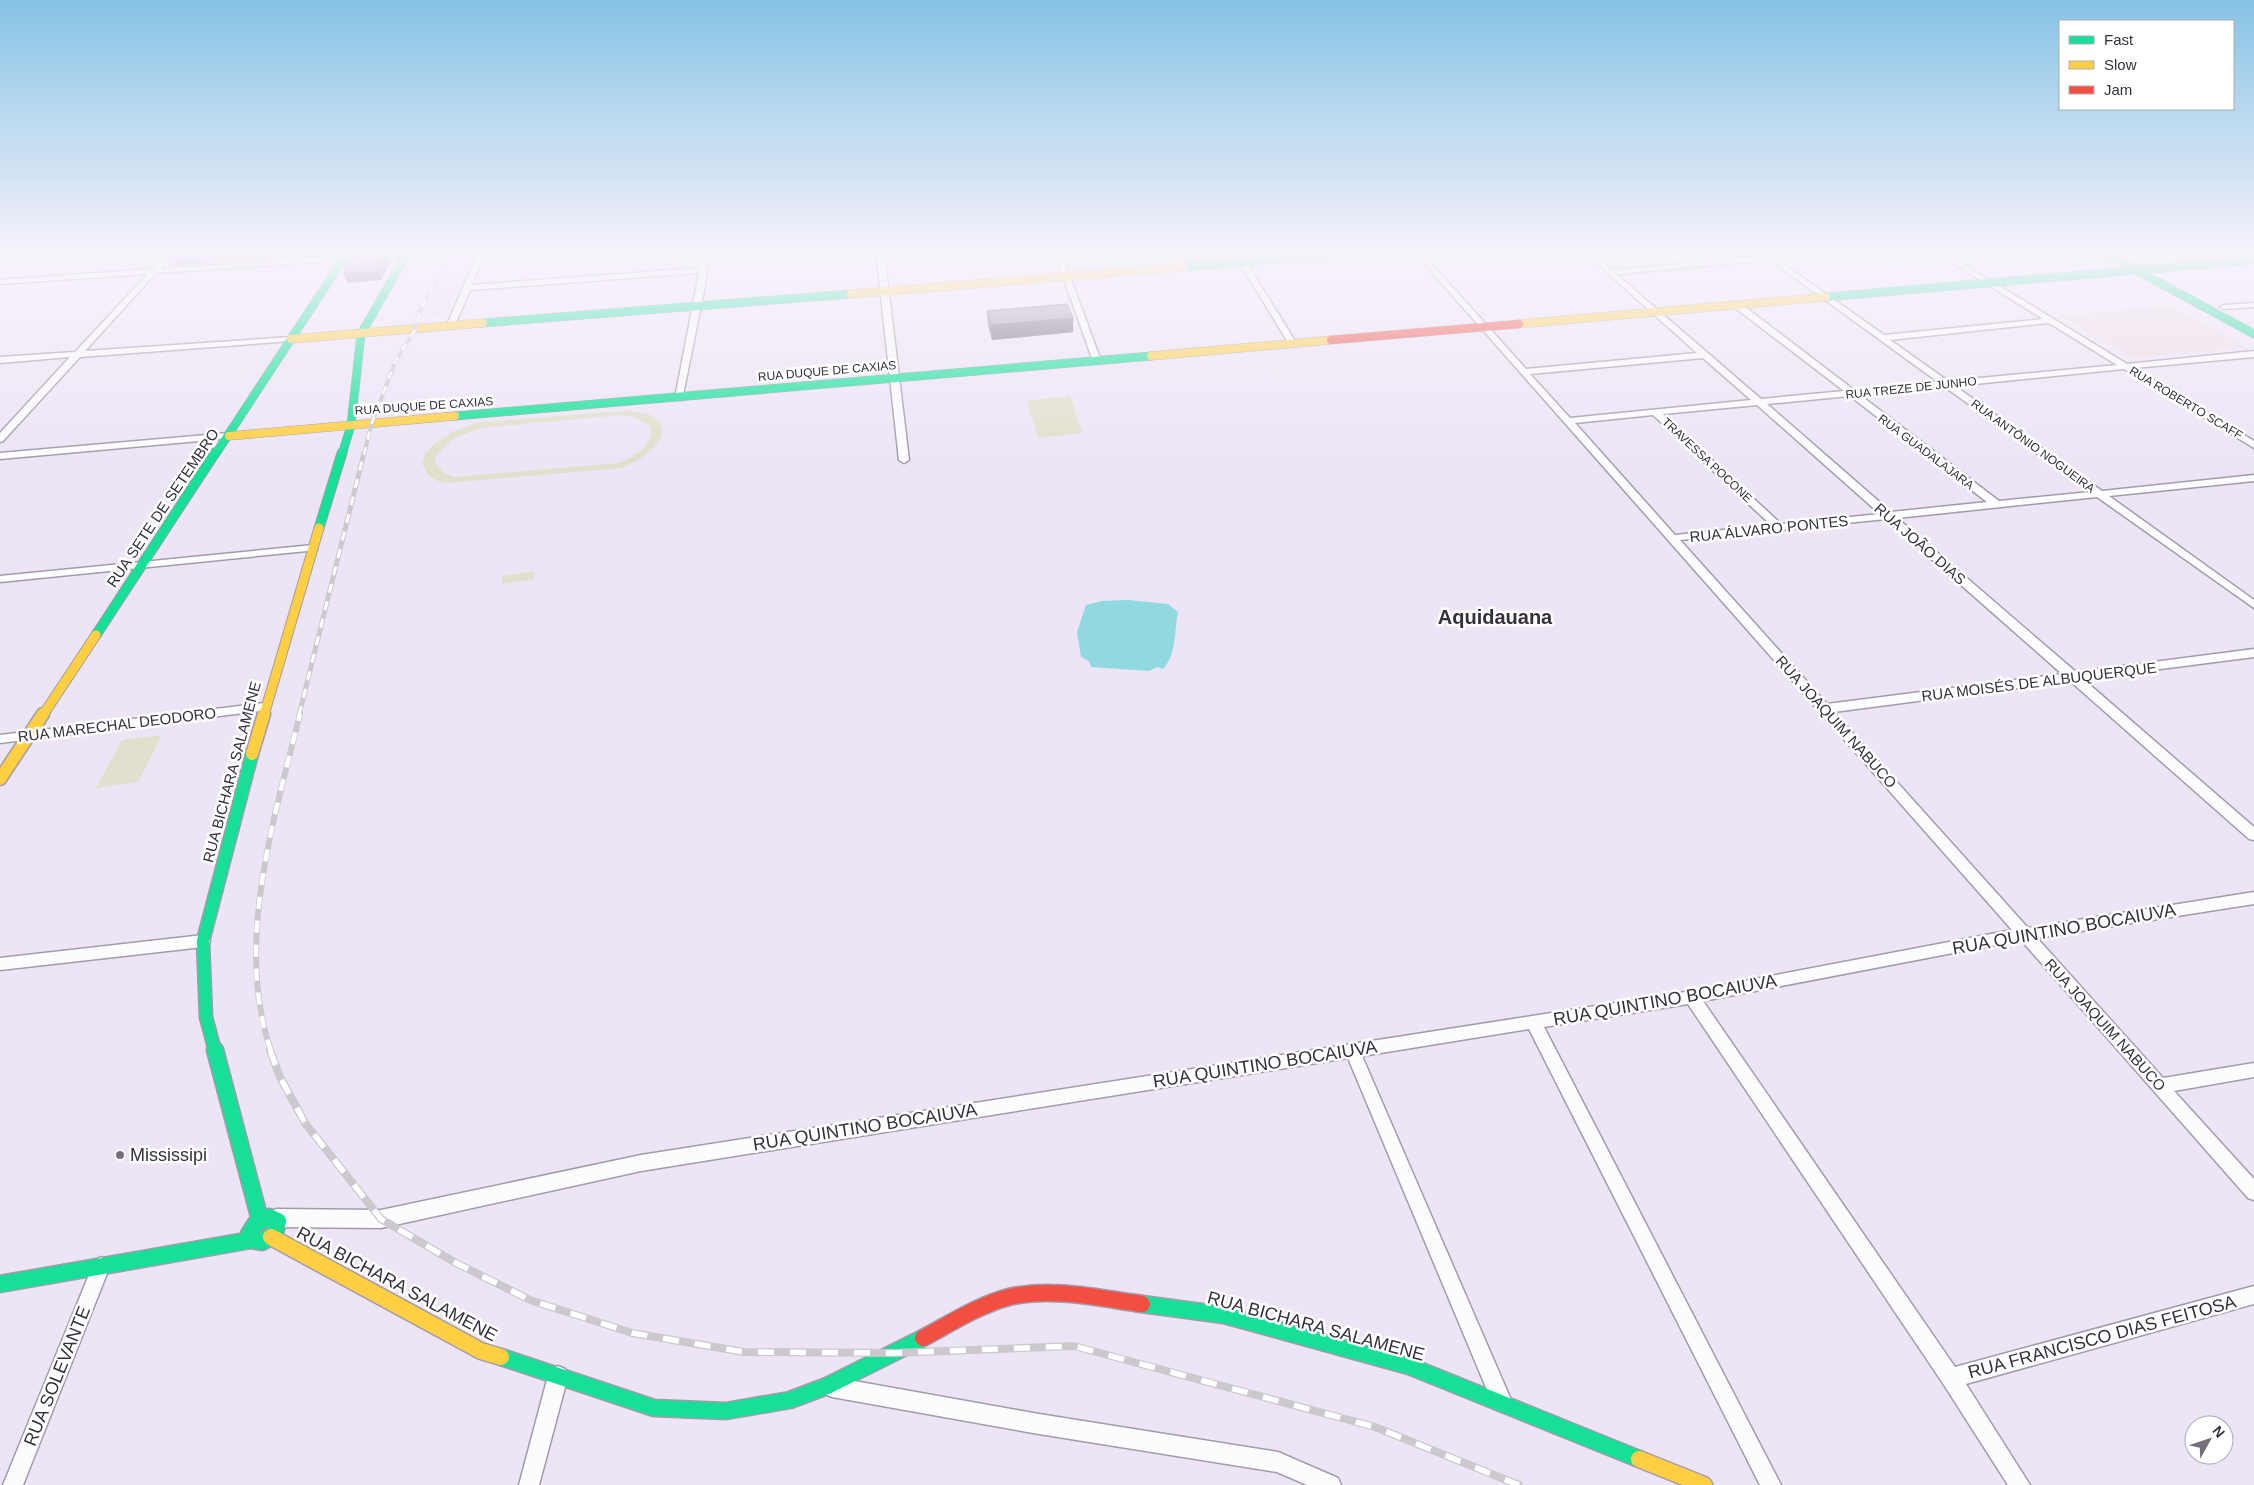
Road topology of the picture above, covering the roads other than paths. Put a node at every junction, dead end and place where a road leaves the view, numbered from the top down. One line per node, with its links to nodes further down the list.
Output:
1 (108, 321): 25 (street)
2 (302, 321): 23 (main road, RUA SETE DE SETEMBRO)
3 (368, 321): 20 (main road, RUA BICHARA SALAMENE)
4 (452, 321): 18 (street)
5 (520, 321): 18 (main road)
6 (694, 321): 35 (street)
7 (887, 321): 32 (street)
8 (1082, 321): 29 (street)
9 (1279, 321): 24 (street)
10 (1479, 321): 19 (street, RUA JOAQUIM NABUCO)
11 (1549, 321): 19 (main road, RUA DUQUE DE CAXIAS)
12 (1665, 321): 27 (street, RUA JOÃO DIAS)
13 (1758, 321): 34 (street, RUA GUADALAJARA)
14 (1861, 321): 22 (street, RUA ANTÔNIO NOGUEIRA)
15 (2047, 321): 22 (street)
16 (2050, 321): 30 (street, RUA ROBERTO SCAFF)
17 (2230, 321): 21 (main road)
18 (450, 327): 20 (main road)
19 (1484, 327): 24 (main road, RUA DUQUE DE CAXIAS); 31 (street, RUA JOAQUIM NABUCO)
20 (361, 334): 23 (main road); 39 (main road, RUA BICHARA SALAMENE)
21 (2254, 334)
22 (1884, 338): 33 (street, RUA ANTÔNIO NOGUEIRA)
23 (290, 339): 25 (street); 40 (main road, RUA SETE DE SETEMBRO)
24 (1293, 344): 29 (main road, RUA DUQUE DE CAXIAS)
25 (78, 354): 28 (street); 41 (street)
26 (2254, 354): 30 (street, RUA TREZE DE JUNHO)
27 (1703, 355): 31 (street); 36 (street, RUA JOÃO DIAS)
28 (0, 360)
29 (1097, 362): 32 (main road, RUA DUQUE DE CAXIAS)
30 (2124, 366): 33 (street, RUA TREZE DE JUNHO); 42 (street, RUA ROBERTO SCAFF)
31 (1524, 372): 38 (street, RUA JOAQUIM NABUCO)
32 (893, 379): 35 (main road, RUA DUQUE DE CAXIAS); 44 (street)
33 (1948, 384): 34 (street, RUA TREZE DE JUNHO); 46 (street, RUA ANTÔNIO NOGUEIRA)
34 (1850, 394): 36 (street, RUA TREZE DE JUNHO); 47 (street, RUA GUADALAJARA)
35 (679, 398): 39 (main road, RUA DUQUE DE CAXIAS)
36 (1759, 403): 37 (street, RUA TREZE DE JUNHO); 48 (street, RUA JOÃO DIAS)
37 (1656, 413): 38 (street, RUA TREZE DE JUNHO); 49 (street, TRAVESSA POCONE)
38 (1567, 421): 50 (street, RUA JOAQUIM NABUCO)
39 (351, 425): 40 (main road, RUA DUQUE DE CAXIAS); 51 (main road, RUA BICHARA SALAMENE)
40 (228, 436): 43 (street, RUA DUQUE DE CAXIAS); 52 (main road, RUA SETE DE SETEMBRO)
41 (0, 438)
42 (2254, 445)
43 (0, 456)
44 (904, 460)
45 (2254, 478): 46 (street, RUA ÁLVARO PONTES)
46 (2101, 495): 47 (street, RUA ÁLVARO PONTES); 54 (street, RUA ANTÔNIO NOGUEIRA)
47 (1997, 505): 48 (street, RUA ÁLVARO PONTES)
48 (1888, 516): 49 (street, RUA ÁLVARO PONTES); 56 (street, RUA JOÃO DIAS)
49 (1780, 528): 50 (street, RUA ÁLVARO PONTES)
50 (1672, 538): 58 (street, RUA JOAQUIM NABUCO)
51 (313, 548): 52 (street); 57 (main road, RUA BICHARA SALAMENE)
52 (143, 565): 53 (street); 59 (main road, RUA SETE DE SETEMBRO)
53 (0, 579)
54 (2254, 606)
55 (2254, 654): 56 (street, RUA MOISÉS DE ALBUQUERQUE)
56 (2074, 678): 58 (street, RUA MOISÉS DE ALBUQUERQUE); 62 (street, RUA JOÃO DIAS)
57 (264, 708): 59 (street, RUA MARECHAL DEODORO); 65 (main road, RUA BICHARA SALAMENE)
58 (1824, 709): 64 (street, RUA JOAQUIM NABUCO)
59 (30, 735): 60 (street, RUA MARECHAL DEODORO); 61 (main road, RUA SETE DE SETEMBRO)
60 (0, 738)
61 (0, 779)
62 (2254, 835)
63 (2254, 898): 64 (street, RUA QUINTINO BOCAIUVA)
64 (2024, 934): 67 (street, RUA QUINTINO BOCAIUVA); 71 (street, RUA JOAQUIM NABUCO)
65 (203, 941): 66 (street); 73 (main road, RUA BICHARA SALAMENE)
66 (0, 964)
67 (1692, 997): 68 (street, RUA QUINTINO BOCAIUVA); 80 (street)
68 (1533, 1022): 69 (street, RUA QUINTINO BOCAIUVA); 87 (street)
69 (1352, 1050): 73 (street, RUA QUINTINO BOCAIUVA); 82 (street)
70 (2254, 1070): 71 (street)
71 (2160, 1086): 72 (street, RUA JOAQUIM NABUCO)
72 (2254, 1192)
73 (268, 1219): 74 (main road); 75 (main road)
74 (271, 1237): 75 (main road); 79 (main road, RUA BICHARA SALAMENE)
75 (251, 1240): 76 (main road)
76 (101, 1266): 77 (main road); 83 (street, RUA SOLEVANTE)
77 (0, 1284)
78 (2254, 1295): 80 (street, RUA FRANCISCO DIAS FEITOSA)
79 (558, 1376): 81 (main road, RUA BICHARA SALAMENE); 84 (street)
80 (1951, 1378): 88 (street)
81 (828, 1386): 82 (main road, RUA BICHARA SALAMENE); 85 (street)
82 (1503, 1404): 86 (main road, RUA BICHARA SALAMENE)
83 (13, 1485)
84 (529, 1485)
85 (1331, 1485)
86 (1704, 1485)
87 (1771, 1485)
88 (2020, 1485)

